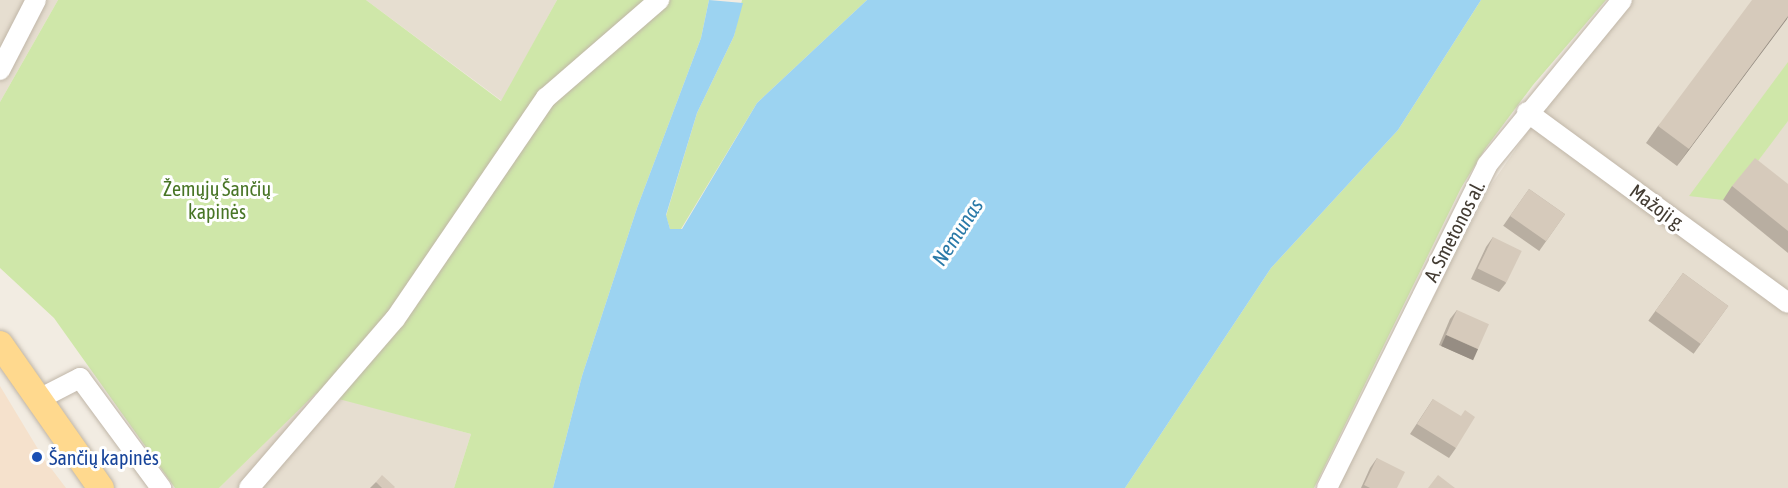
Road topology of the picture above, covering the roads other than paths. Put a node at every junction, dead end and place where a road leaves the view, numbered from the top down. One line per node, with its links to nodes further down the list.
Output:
1 (659, 0): 11 (street)
2 (1622, 0): 5 (street, A. Smetonos al.)
3 (34, 1): 4 (street)
4 (0, 70)
5 (1527, 112): 6 (street, Mažoji g.); 12 (street, A. Smetonos al.)
6 (1788, 303)
7 (0, 344): 8 (main road)
8 (40, 398): 9 (main road); 10 (street)
9 (101, 488)
10 (161, 488)
11 (249, 488)
12 (1327, 488)

